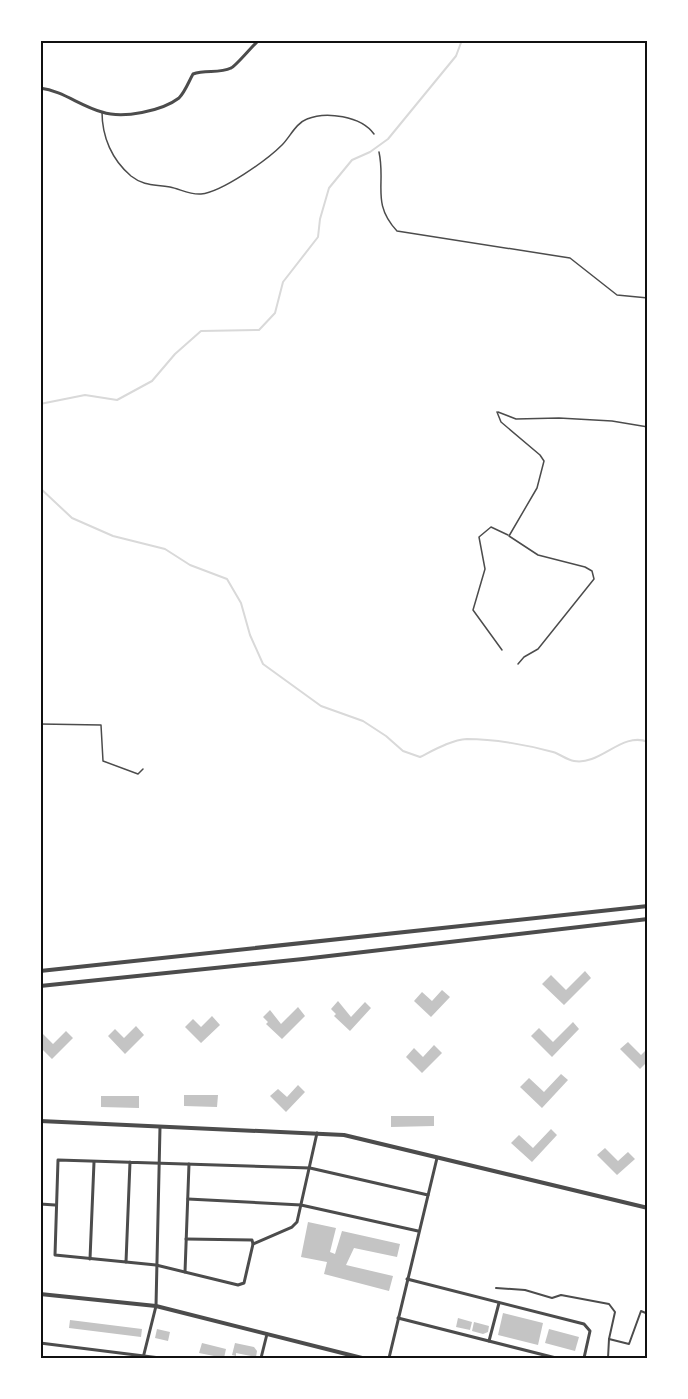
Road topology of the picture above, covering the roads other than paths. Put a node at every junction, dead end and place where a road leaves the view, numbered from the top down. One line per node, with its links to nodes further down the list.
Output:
1 (259, 40): 3 (street)
2 (40, 88): 3 (street)
3 (102, 112): 4 (lane)
4 (374, 134)
5 (379, 152): 6 (lane)
6 (648, 298)
7 (648, 427): 8 (lane)
8 (509, 536): 9 (lane); 10 (lane)
9 (502, 650)
10 (518, 664)
11 (40, 724): 12 (lane)
12 (143, 769)
13 (648, 905): 15 (street)
14 (648, 919): 16 (street)
15 (40, 971)
16 (40, 986)
17 (40, 1121): 18 (street)
18 (160, 1127): 19 (street); 23 (street)
19 (318, 1133): 20 (street); 25 (street)
20 (437, 1158): 26 (street); 31 (street)
21 (94, 1161): 22 (street); 29 (street); 35 (street)
22 (130, 1162): 23 (street); 36 (street)
23 (159, 1163): 24 (street); 37 (street)
24 (189, 1164): 25 (street); 27 (street)
25 (310, 1168): 26 (street); 30 (street)
26 (428, 1195): 32 (street)
27 (188, 1199): 30 (street); 33 (street)
28 (40, 1204): 29 (street)
29 (55, 1204): 35 (street)
30 (301, 1205): 32 (street); 34 (street)
31 (648, 1208)
32 (418, 1231): 39 (street)
33 (186, 1239): 34 (street); 38 (street)
34 (253, 1244): 38 (street)
35 (90, 1259): 36 (street)
36 (126, 1262): 37 (street)
37 (156, 1265): 38 (street); 43 (street)
38 (185, 1272)
39 (407, 1279): 42 (street); 45 (street)
40 (496, 1288): 47 (street)
41 (40, 1294): 43 (street)
42 (499, 1304): 48 (street); 56 (street)
43 (156, 1306): 46 (street); 50 (street)
44 (648, 1314): 47 (street)
45 (398, 1318): 48 (street); 54 (street)
46 (267, 1334): 52 (street); 53 (street)
47 (609, 1339): 57 (street)
48 (489, 1341): 55 (street)
49 (40, 1343): 50 (street)
50 (144, 1357): 51 (street)
51 (160, 1359)
52 (261, 1359)
53 (362, 1359)
54 (388, 1359)
55 (556, 1359)
56 (584, 1359)
57 (608, 1359)

